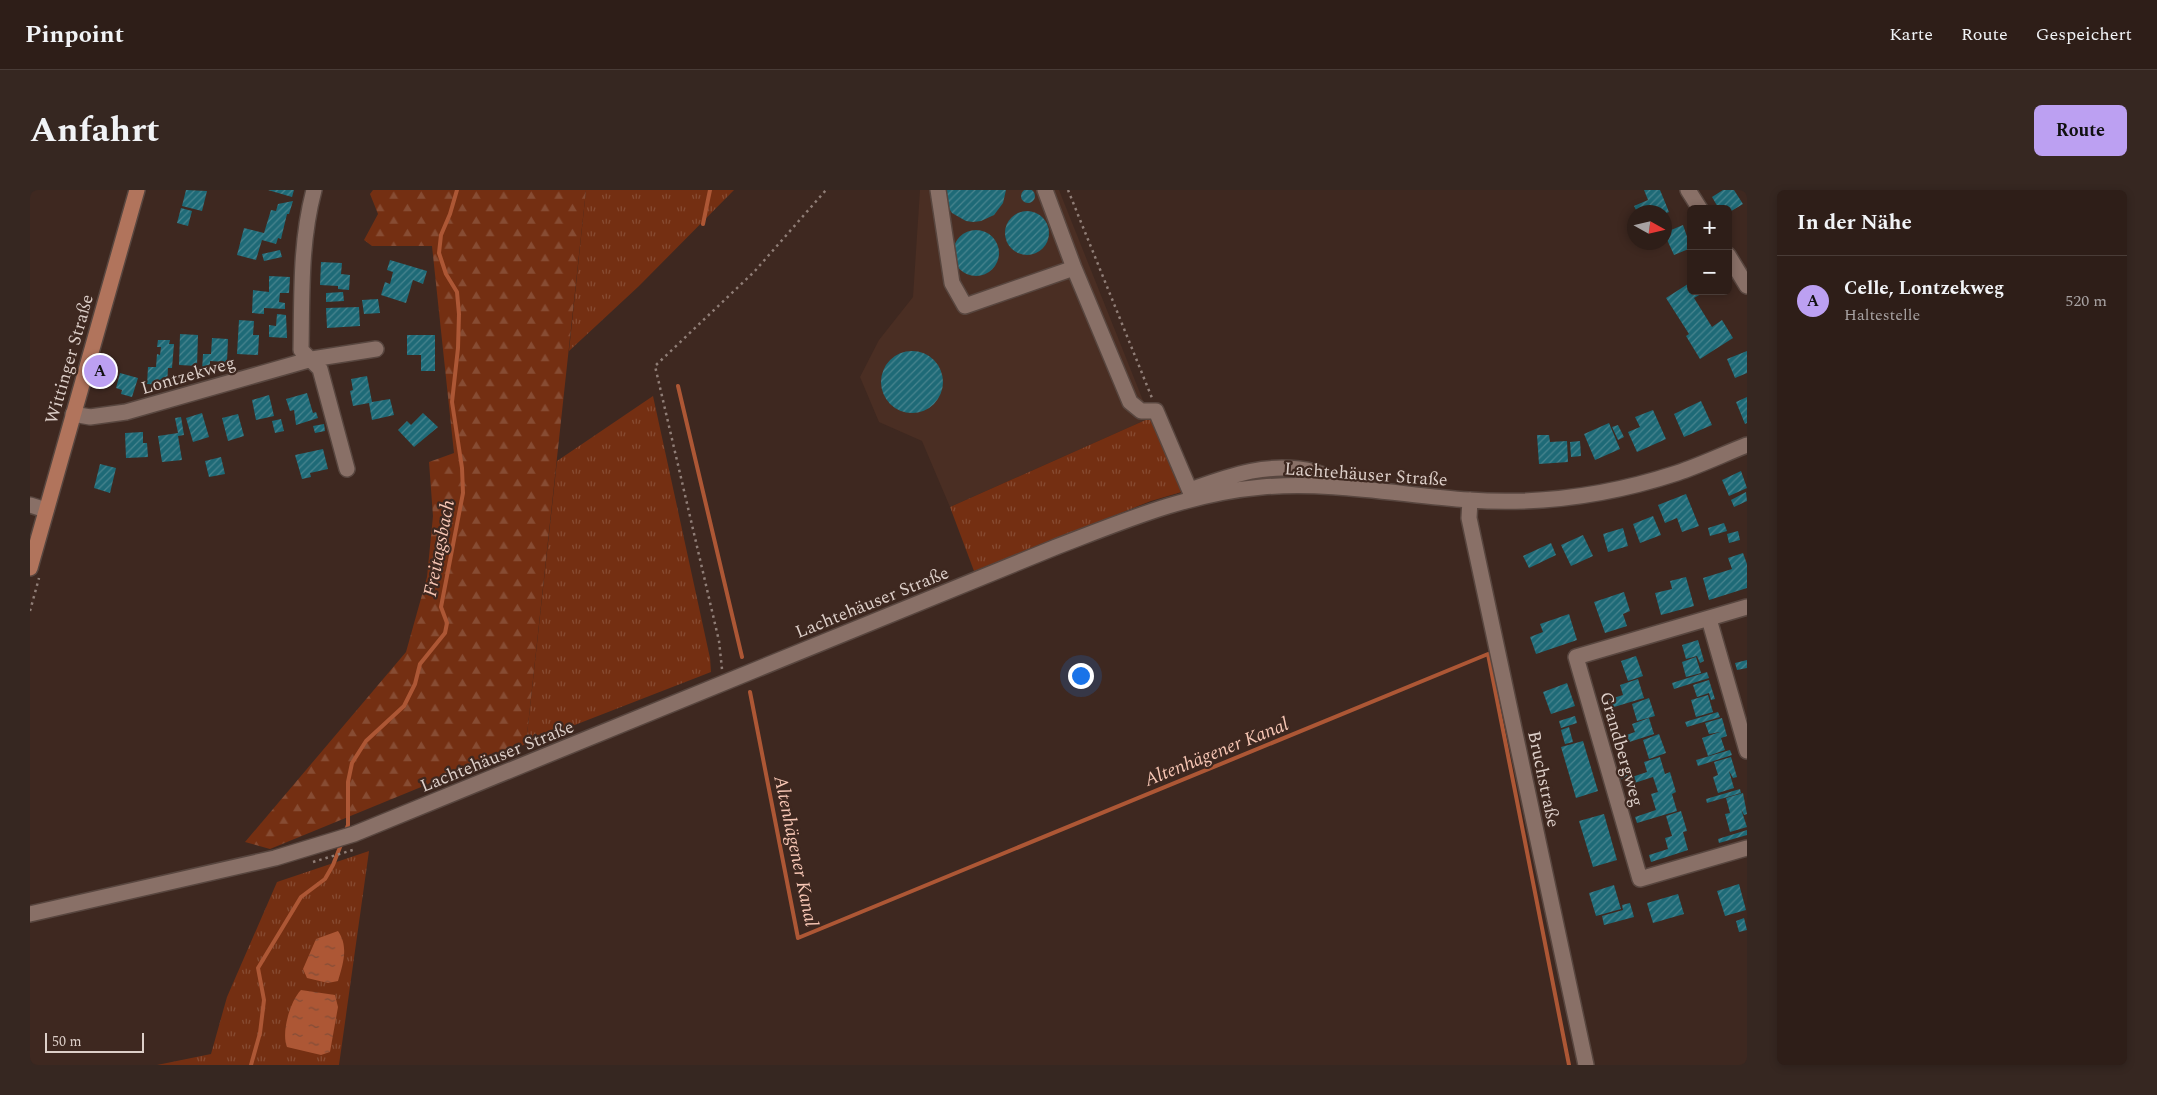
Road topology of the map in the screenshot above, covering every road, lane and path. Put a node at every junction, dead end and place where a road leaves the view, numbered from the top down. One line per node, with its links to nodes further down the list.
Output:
1 (137, 190): 15 (main road, Wittinger Straße)
2 (314, 190): 13 (street)
3 (826, 190): 25 (path)
4 (938, 190): 10 (street)
5 (1045, 190): 10 (street)
6 (1068, 190): 14 (path)
7 (1688, 190): 8 (street)
8 (1697, 205)
9 (1732, 261): 11 (street)
10 (1074, 268): 14 (street)
11 (1747, 286)
12 (376, 350): 13 (street, Lontzekweg)
13 (312, 359): 15 (street, Lontzekweg); 17 (street)
14 (1156, 411): 18 (street)
15 (72, 414): 21 (main road, Wittinger Straße)
16 (1747, 445): 19 (street, Lachtehäuser Straße)
17 (346, 469)
18 (1191, 494): 19 (street, Lachtehäuser Straße); 25 (street, Lachtehäuser Straße)
19 (1470, 500): 31 (street, Bruchstraße)
20 (30, 505): 21 (street)
21 (46, 510): 22 (main road, Wittinger Straße)
22 (30, 568)
23 (1747, 607): 24 (street, Grandbergweg)
24 (1709, 619): 26 (street); 28 (street, Grandbergweg)
25 (723, 684): 27 (street, Lachtehäuser Straße)
26 (1747, 751)
27 (355, 842): 29 (path); 30 (street, Lachtehäuser Straße)
28 (1747, 848)
29 (326, 859)
30 (30, 914)
31 (1586, 1065)

